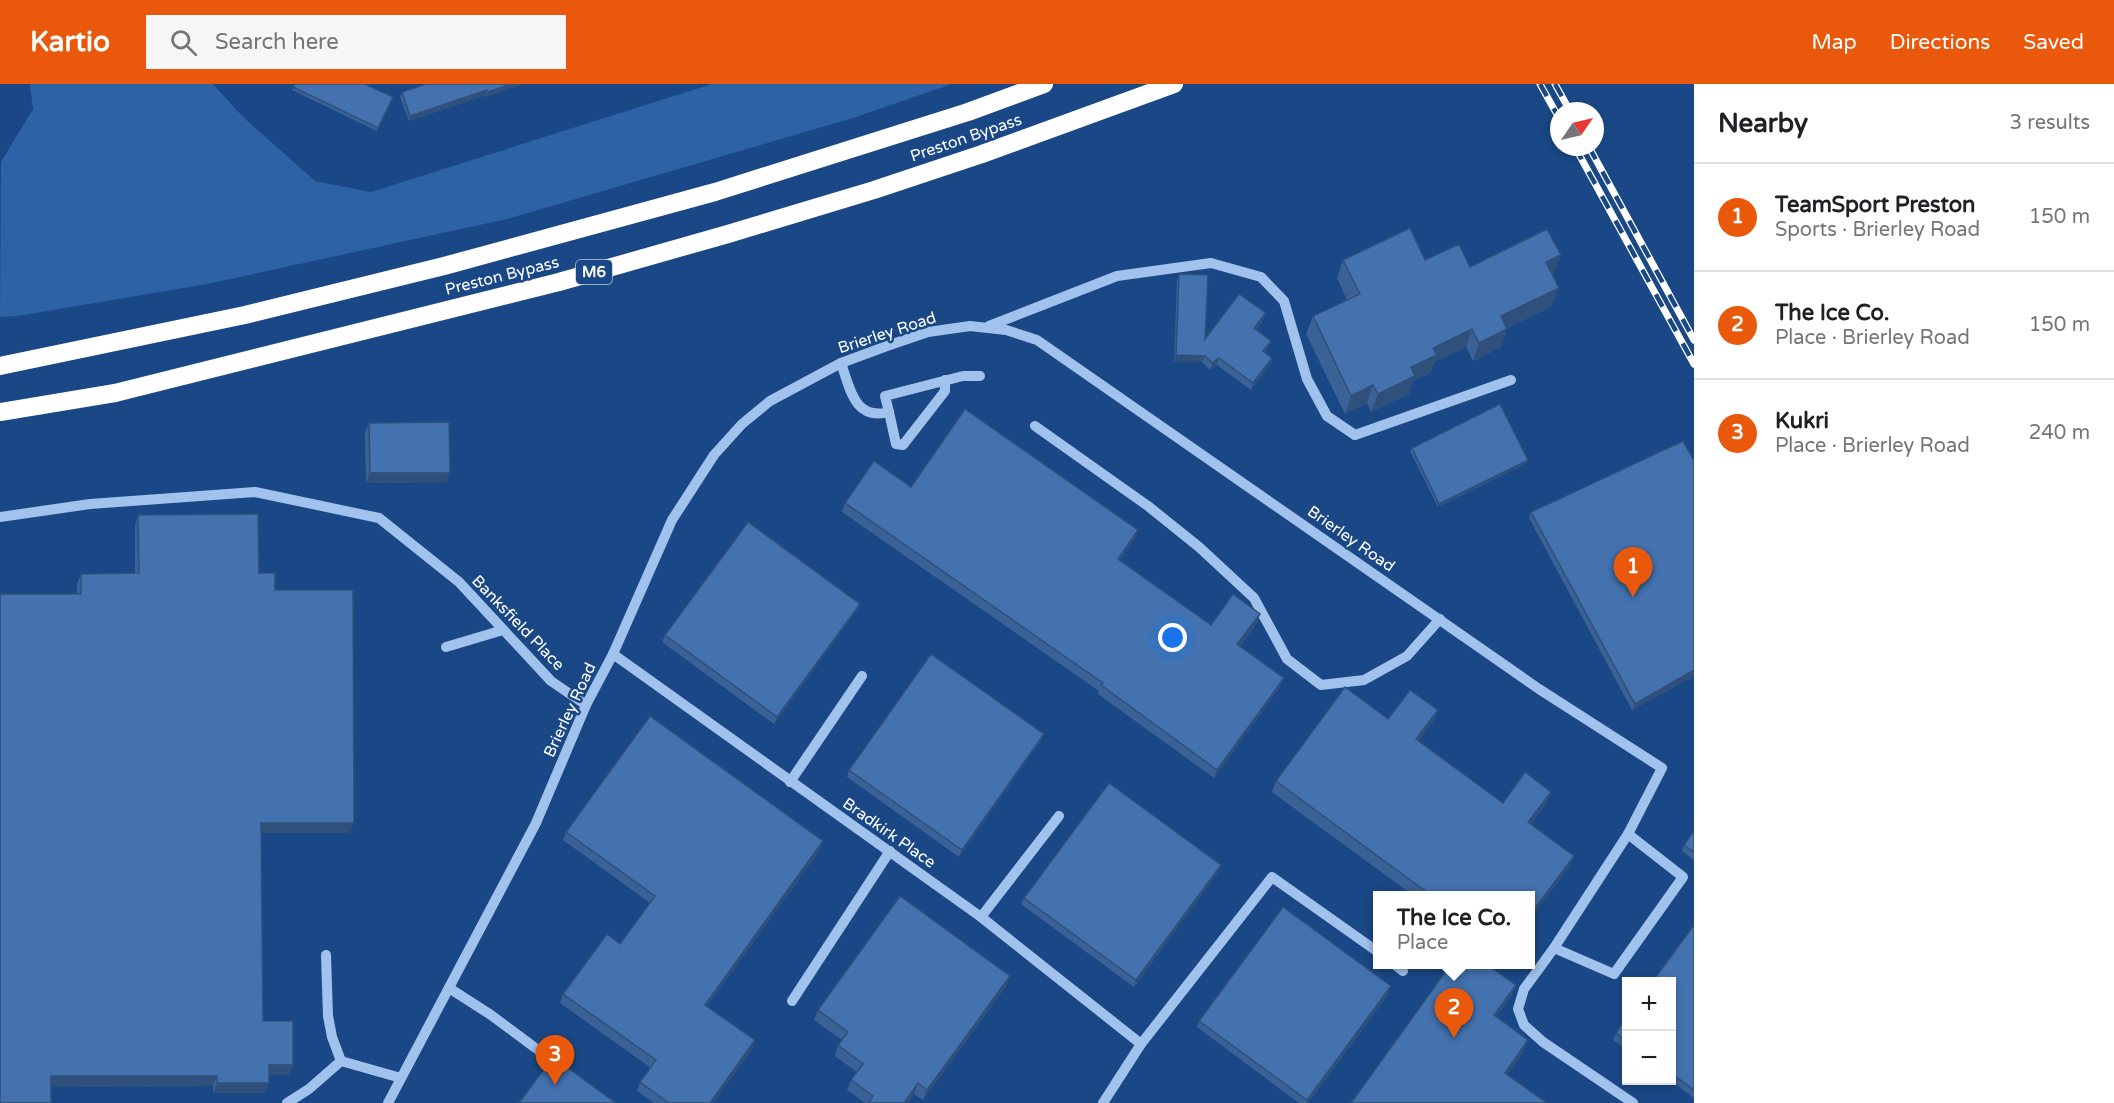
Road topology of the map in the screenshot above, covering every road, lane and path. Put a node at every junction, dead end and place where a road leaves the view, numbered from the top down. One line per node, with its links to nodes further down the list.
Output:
1 (1044, 84): 5 (highway, Preston Bypass)
2 (1174, 84): 9 (highway, Preston Bypass / M6)
3 (986, 328): 4 (street, Brierley Road); 8 (street); 13 (street, Brierley Road)
4 (841, 363): 10 (street); 16 (street, Brierley Road)
5 (0, 366)
6 (980, 376): 7 (street)
7 (945, 380): 10 (street); 10 (street)
8 (1511, 380)
9 (0, 412)
10 (889, 412)
11 (1035, 426): 13 (street)
12 (0, 517): 14 (street, Banksfield Place)
13 (1440, 620): 21 (street, Brierley Road)
14 (503, 630): 15 (street); 18 (street, Banksfield Place)
15 (446, 647)
16 (612, 654): 18 (street, Brierley Road); 19 (street, Bradkirk Place)
17 (862, 676): 19 (street)
18 (586, 705): 27 (street, Brierley Road)
19 (790, 782): 22 (street, Bradkirk Place)
20 (1059, 816): 23 (street)
21 (1628, 834): 24 (street, Brierley Road); 24 (street)
22 (890, 851): 23 (street, Bradkirk Place); 28 (street)
23 (981, 917): 29 (street, Bradkirk Place)
24 (1554, 948): 36 (street, Brierley Road)
25 (1373, 949): 29 (street)
26 (326, 955): 30 (street)
27 (449, 988): 31 (street); 32 (street, Brierley Road)
28 (792, 1001)
29 (1141, 1044): 35 (street)
30 (341, 1061): 32 (street); 33 (street)
31 (572, 1075)
32 (400, 1078): 34 (street, Brierley Road)
33 (288, 1103)
34 (388, 1103)
35 (1103, 1103)
36 (1633, 1103)

